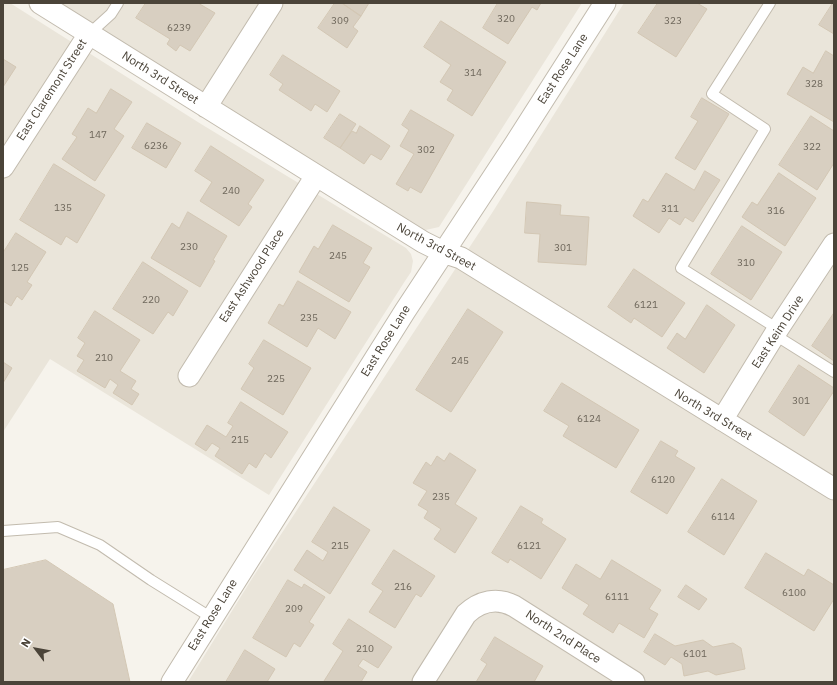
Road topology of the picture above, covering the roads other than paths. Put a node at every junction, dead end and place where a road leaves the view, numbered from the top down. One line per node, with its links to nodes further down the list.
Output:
1 (40, 3): 6 (street, North 3rd Street)
2 (118, 3): 6 (lane)
3 (272, 3): 7 (street)
4 (605, 3): 11 (street, East Rose Lane)
5 (770, 3): 12 (lane)
6 (89, 34): 7 (street, North 3rd Street); 8 (street, East Claremont Street)
7 (206, 107): 9 (street, North 3rd Street)
8 (3, 167)
9 (316, 176): 11 (street, North 3rd Street); 14 (street, East Ashwood Place)
10 (834, 244): 12 (street, East Keim Drive)
11 (443, 252): 15 (street, North 3rd Street); 18 (street, East Rose Lane)
12 (776, 332): 13 (lane); 15 (street, East Keim Drive)
13 (834, 372)
14 (189, 376)
15 (722, 420): 16 (street, North 3rd Street)
16 (834, 489)
17 (3, 531): 18 (lane)
18 (212, 618): 19 (street, East Rose Lane)
19 (172, 682)
20 (423, 682): 21 (street, North 2nd Place)
21 (634, 682)

